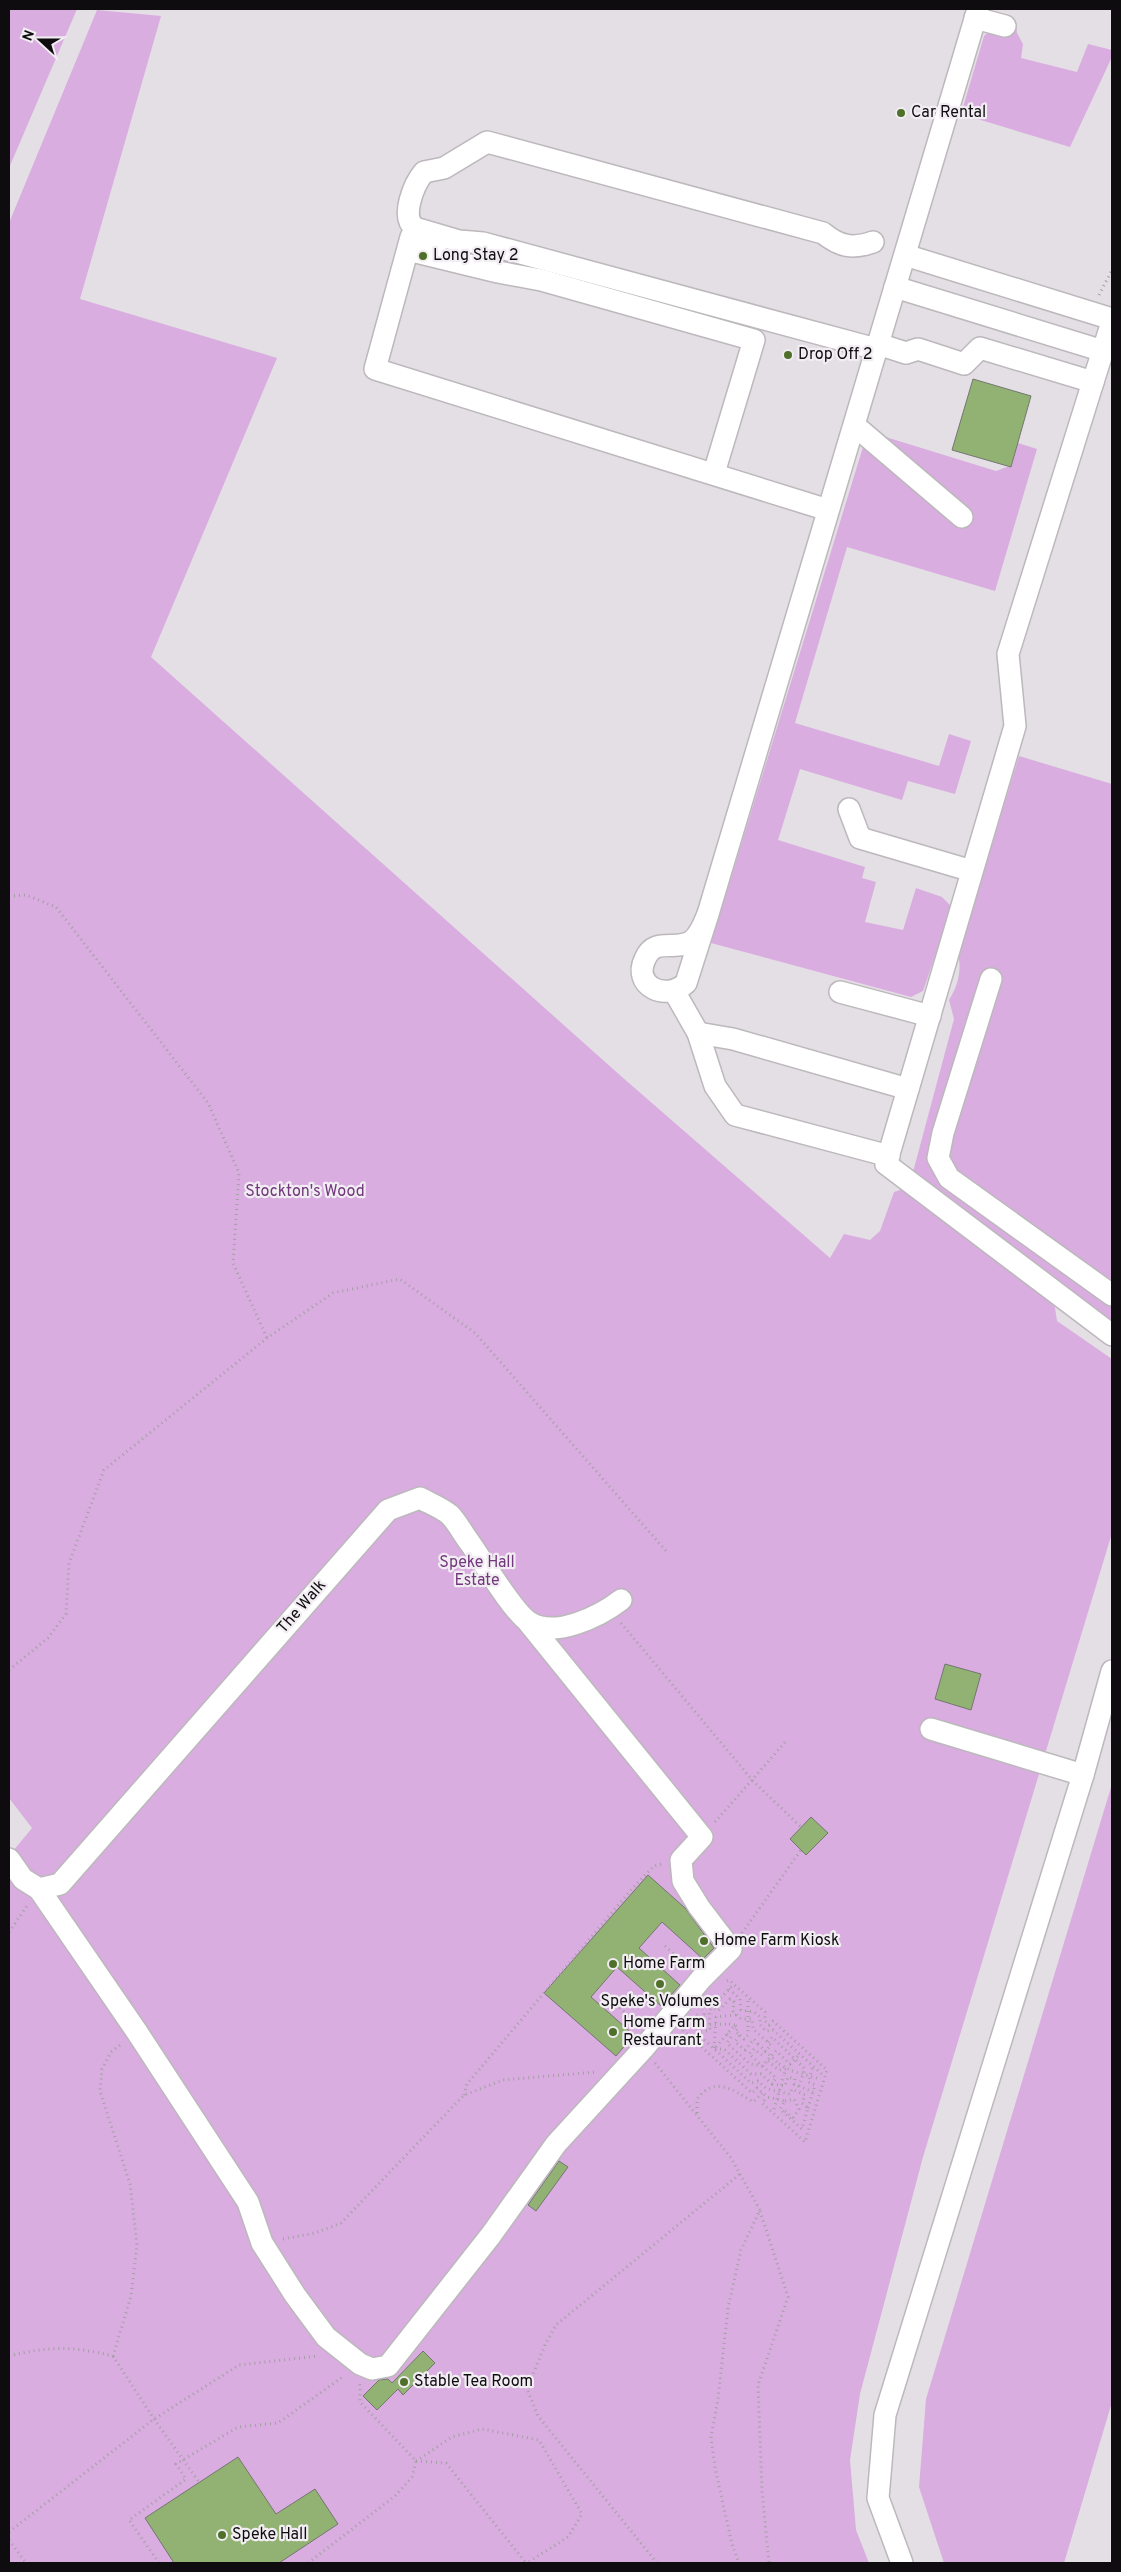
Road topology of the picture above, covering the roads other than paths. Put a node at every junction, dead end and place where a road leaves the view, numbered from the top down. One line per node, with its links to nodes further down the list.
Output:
1 (976, 14): 2 (street); 5 (street)
2 (1005, 26)
3 (408, 250): 4 (street); 12 (street); 12 (street)
4 (517, 252): 5 (street); 8 (street)
5 (905, 253): 6 (street); 7 (street)
6 (895, 287): 8 (street); 9 (street)
7 (1112, 320): 9 (street)
8 (877, 347): 10 (street); 11 (street)
9 (1103, 351): 10 (street)
10 (1093, 382): 16 (street)
11 (854, 425): 13 (street); 14 (street)
12 (714, 473): 13 (street)
13 (828, 510): 17 (street)
14 (962, 517)
15 (849, 809): 16 (street)
16 (972, 871): 21 (street)
17 (708, 914): 19 (street); 19 (street)
18 (992, 979): 25 (street)
19 (674, 991): 22 (street)
20 (840, 992): 21 (street)
21 (930, 1016): 23 (street)
22 (698, 1033): 23 (street); 24 (street)
23 (908, 1089): 24 (street)
24 (888, 1156): 26 (street)
25 (1112, 1295)
26 (1112, 1335)
27 (615, 1604): 28 (street)
28 (528, 1622): 33 (street, The Walk); 33 (street)
29 (1112, 1671): 31 (street)
30 (931, 1729): 31 (street)
31 (1082, 1776): 34 (street)
32 (9, 1859): 33 (street)
33 (39, 1889)
34 (902, 2563)

